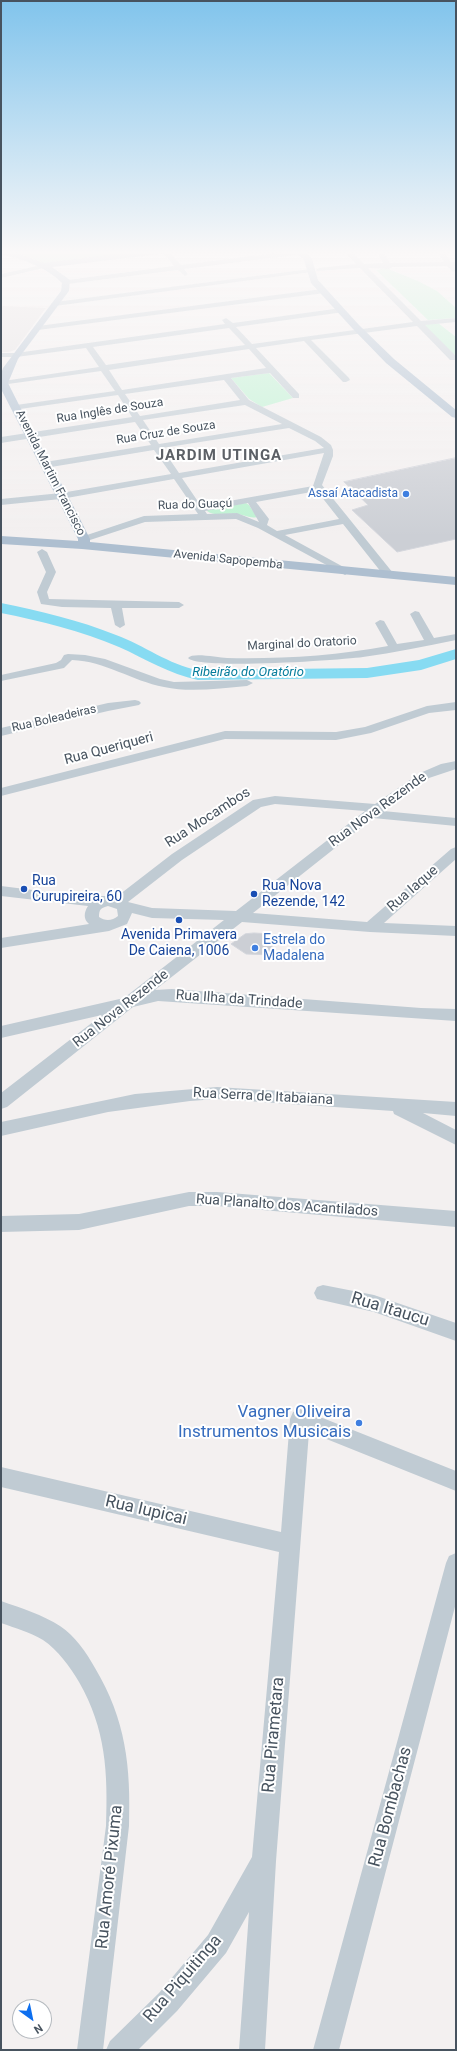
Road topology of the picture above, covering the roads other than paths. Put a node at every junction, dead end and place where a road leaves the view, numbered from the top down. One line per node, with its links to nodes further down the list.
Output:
1 (88, 345): 13 (street)
2 (24, 346): 11 (main road)
3 (83, 346): 11 (street)
4 (260, 346): 9 (street)
5 (313, 346): 16 (street)
6 (378, 346): 23 (main road)
7 (383, 346): 21 (main road)
8 (440, 346): 12 (street)
9 (251, 347): 13 (street); 14 (street)
10 (1, 355): 11 (street)
11 (16, 355): 17 (main road)
12 (453, 358)
13 (104, 368): 17 (street); 18 (street)
14 (272, 370): 15 (street); 19 (street)
15 (226, 377): 18 (street); 20 (street)
16 (346, 380)
17 (2, 381): 22 (main road, Avenida Martim Francisco)
18 (120, 393): 22 (street); 24 (street)
19 (296, 396)
20 (246, 402): 24 (street, Rua Inglês de Souza); 25 (street)
21 (456, 404)
22 (16, 408): 26 (main road, Avenida Martim Francisco)
23 (456, 415)
24 (138, 419): 26 (street, Rua Inglês de Souza); 28 (street)
25 (290, 425): 28 (street, Rua Cruz de Souza); 29 (street)
26 (29, 436): 27 (street, Rua Inglês de Souza); 30 (main road, Avenida Martim Francisco)
27 (1, 440)
28 (156, 446): 30 (street, Rua Cruz de Souza); 31 (street)
29 (329, 450): 31 (street); 32 (street)
30 (45, 465): 33 (main road, Avenida Martim Francisco)
31 (177, 476): 33 (street); 36 (street)
32 (320, 488): 34 (street); 37 (street)
33 (61, 496): 35 (street); 41 (main road, Avenida Martim Francisco)
34 (250, 500): 36 (street); 38 (street)
35 (1, 502)
36 (201, 513): 38 (street, Rua do Guaçú); 41 (street, Rua do Guaçú)
37 (346, 521): 39 (street); 44 (street)
38 (261, 526): 39 (street, Rua do Guaçú)
39 (274, 534): 43 (street, Rua do Guaçú)
40 (1, 540): 41 (main road, Avenida Sapopemba)
41 (83, 542): 43 (main road, Avenida Sapopemba)
42 (42, 552): 46 (street)
43 (345, 572): 44 (main road, Avenida Sapopemba)
44 (389, 576): 45 (main road, Avenida Sapopemba)
45 (456, 581)
46 (116, 605): 47 (street); 50 (street)
47 (179, 605)
48 (415, 614): 52 (street)
49 (380, 623): 53 (street)
50 (120, 625)
51 (456, 637): 52 (street, Marginal do Oratorio)
52 (432, 641): 53 (street, Marginal do Oratorio)
53 (394, 648): 54 (street, Marginal do Oratorio)
54 (194, 658)
55 (1, 678): 56 (street)
56 (247, 683)
57 (135, 703): 59 (street, Rua Boleadeiras)
58 (456, 706): 61 (street, Rua Queriqueri)
59 (1, 732)
60 (456, 765): 62 (street, Rua Nova Rezende)
61 (1, 792)
62 (374, 811): 63 (street, Rua Mocambos); 68 (street, Rua Mocambos); 71 (street, Rua Nova Rezende)
63 (456, 822)
64 (456, 852): 73 (street, Rua Iaque)
65 (1, 891): 66 (street)
66 (59, 899): 67 (street); 69 (street)
67 (104, 902): 68 (street); 69 (street)
68 (120, 904): 70 (street); 72 (street)
69 (91, 913): 72 (street); 75 (street)
70 (168, 914): 71 (street); 72 (street)
71 (240, 916): 73 (street); 77 (street, Rua Nova Rezende)
72 (112, 925): 75 (street)
73 (370, 927): 74 (street)
74 (456, 931)
75 (42, 936): 76 (street)
76 (1, 943)
77 (132, 1001): 78 (street, Rua Ilha da Trindade); 79 (street, Rua Ilha da Trindade); 80 (street, Rua Nova Rezende)
78 (456, 1015)
79 (1, 1032)
80 (1, 1102)
81 (392, 1104): 82 (street, Rua Serra de Itabaiana); 83 (street, Rua Serra de Itabaiana); 84 (street)
82 (456, 1109)
83 (1, 1129)
84 (456, 1138)
85 (456, 1219): 86 (street, Rua Planalto dos Acantilados)
86 (1, 1224)
87 (323, 1293): 88 (street, Rua Itaucu)
88 (456, 1332)
89 (1, 1477): 91 (street, Rua Iupicai)
90 (456, 1481): 91 (street, Rua Pirametara)
91 (290, 1544): 94 (street, Rua Pirametara)
92 (456, 1563): 98 (street, Rua Bombachas)
93 (1, 1612): 95 (street, Rua Amoré Pixuma)
94 (264, 1861): 96 (street, Rua Piquitinga); 97 (street, Rua Pirametara)
95 (90, 2050)
96 (119, 2050)
97 (252, 2050)
98 (326, 2050)

